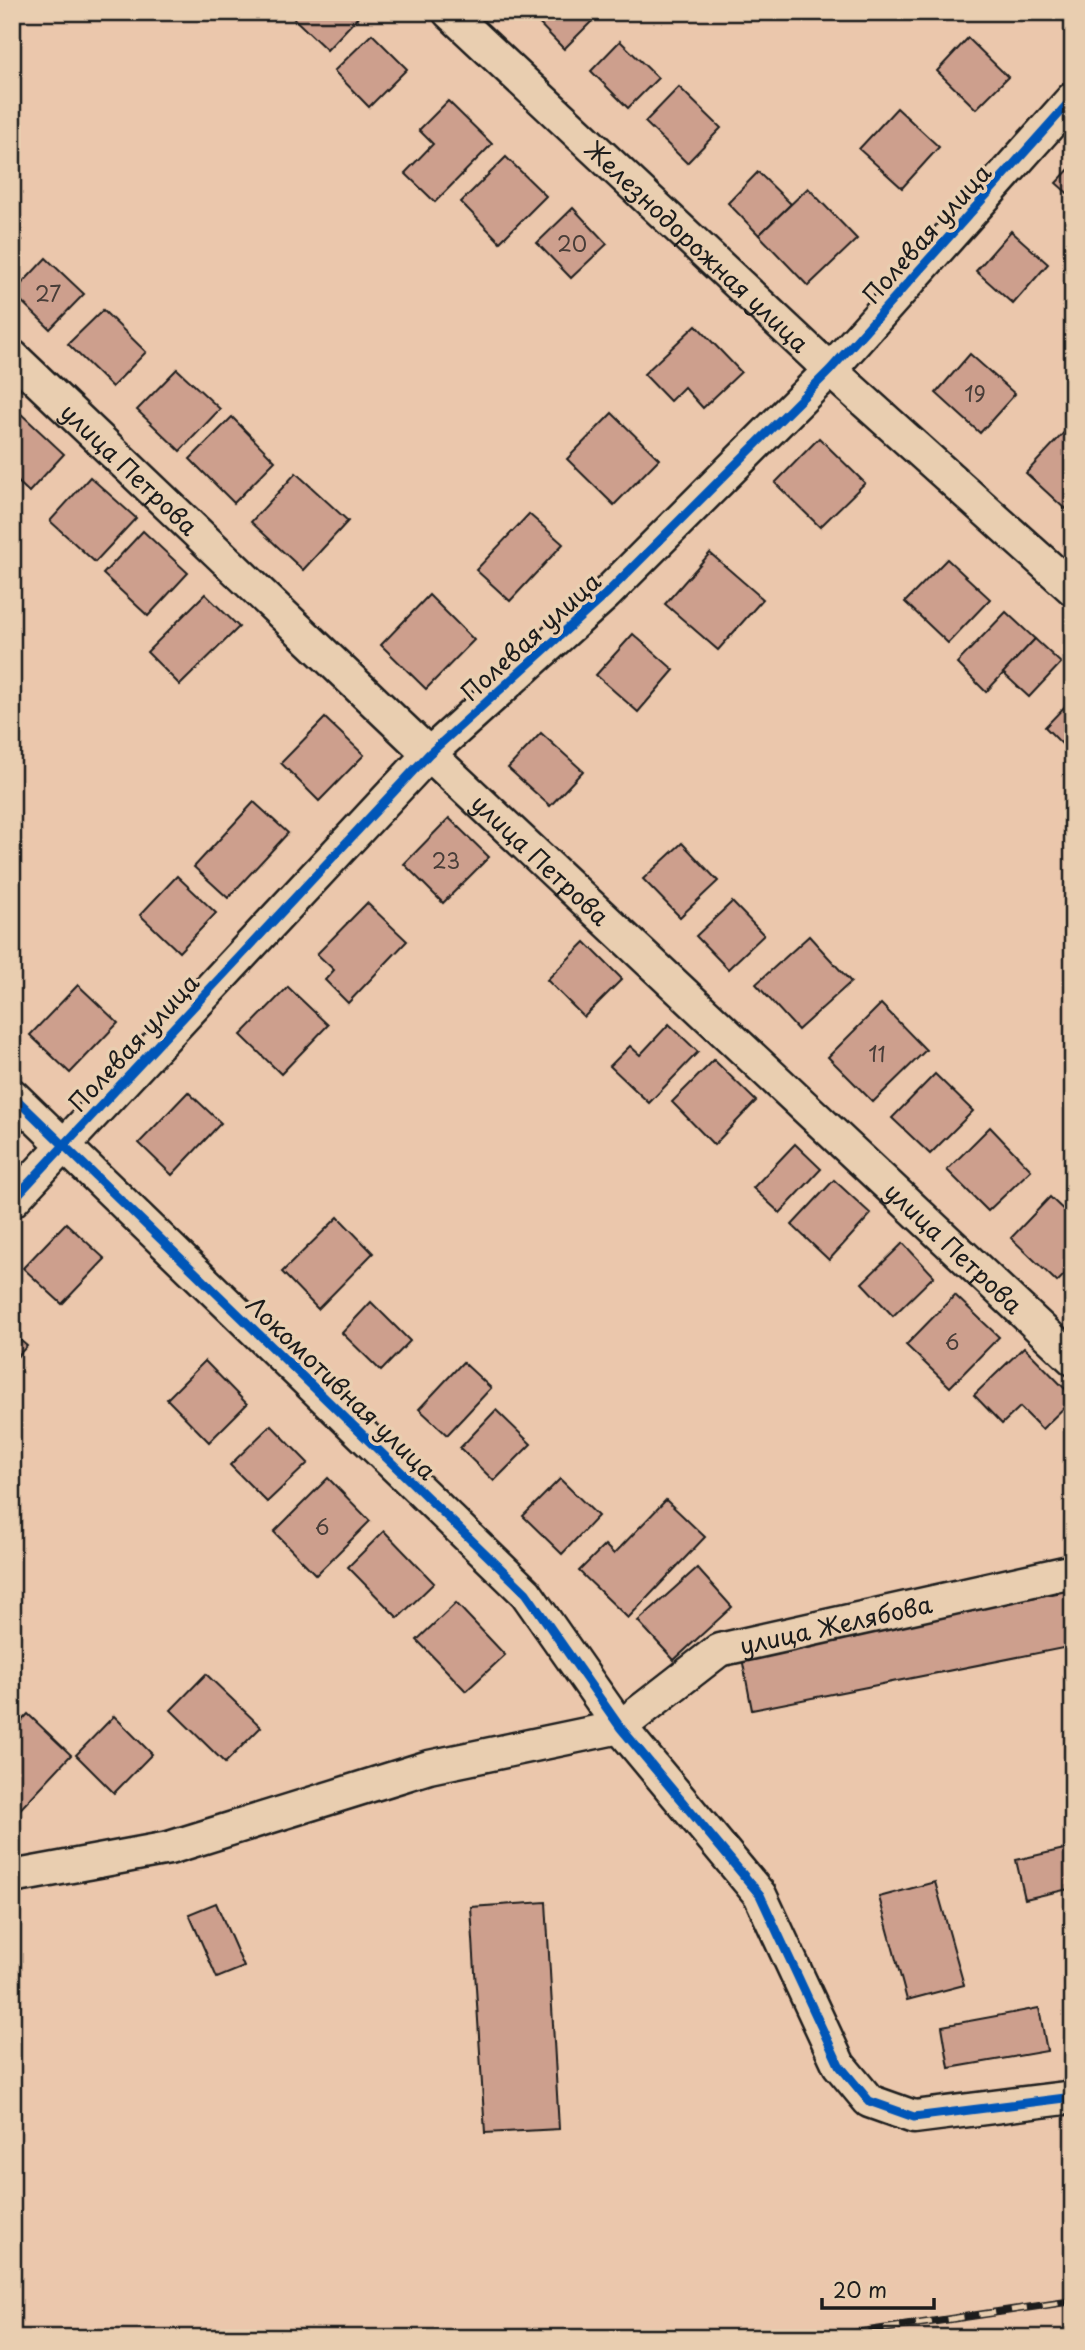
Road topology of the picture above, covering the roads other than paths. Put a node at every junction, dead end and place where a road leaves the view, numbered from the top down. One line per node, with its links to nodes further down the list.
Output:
1 (449, 12): 4 (street, Железнодорожная улица)
2 (1073, 98): 4 (street, Полевая улица)
3 (12, 356): 6 (street, улица Петрова)
4 (830, 370): 5 (street, Железнодорожная улица); 6 (street, Полевая улица)
5 (1073, 589)
6 (429, 754): 8 (street, Полевая улица); 10 (street, улица Петрова)
7 (12, 1095): 8 (street, Локомотивная улица)
8 (64, 1143): 9 (street, Полевая улица); 12 (street, Локомотивная улица)
9 (12, 1201)
10 (1073, 1359)
11 (1073, 1571): 12 (street, улица Желябова)
12 (620, 1727): 13 (street); 14 (street, Локомотивная улица)
13 (12, 1877)
14 (1073, 2097)

